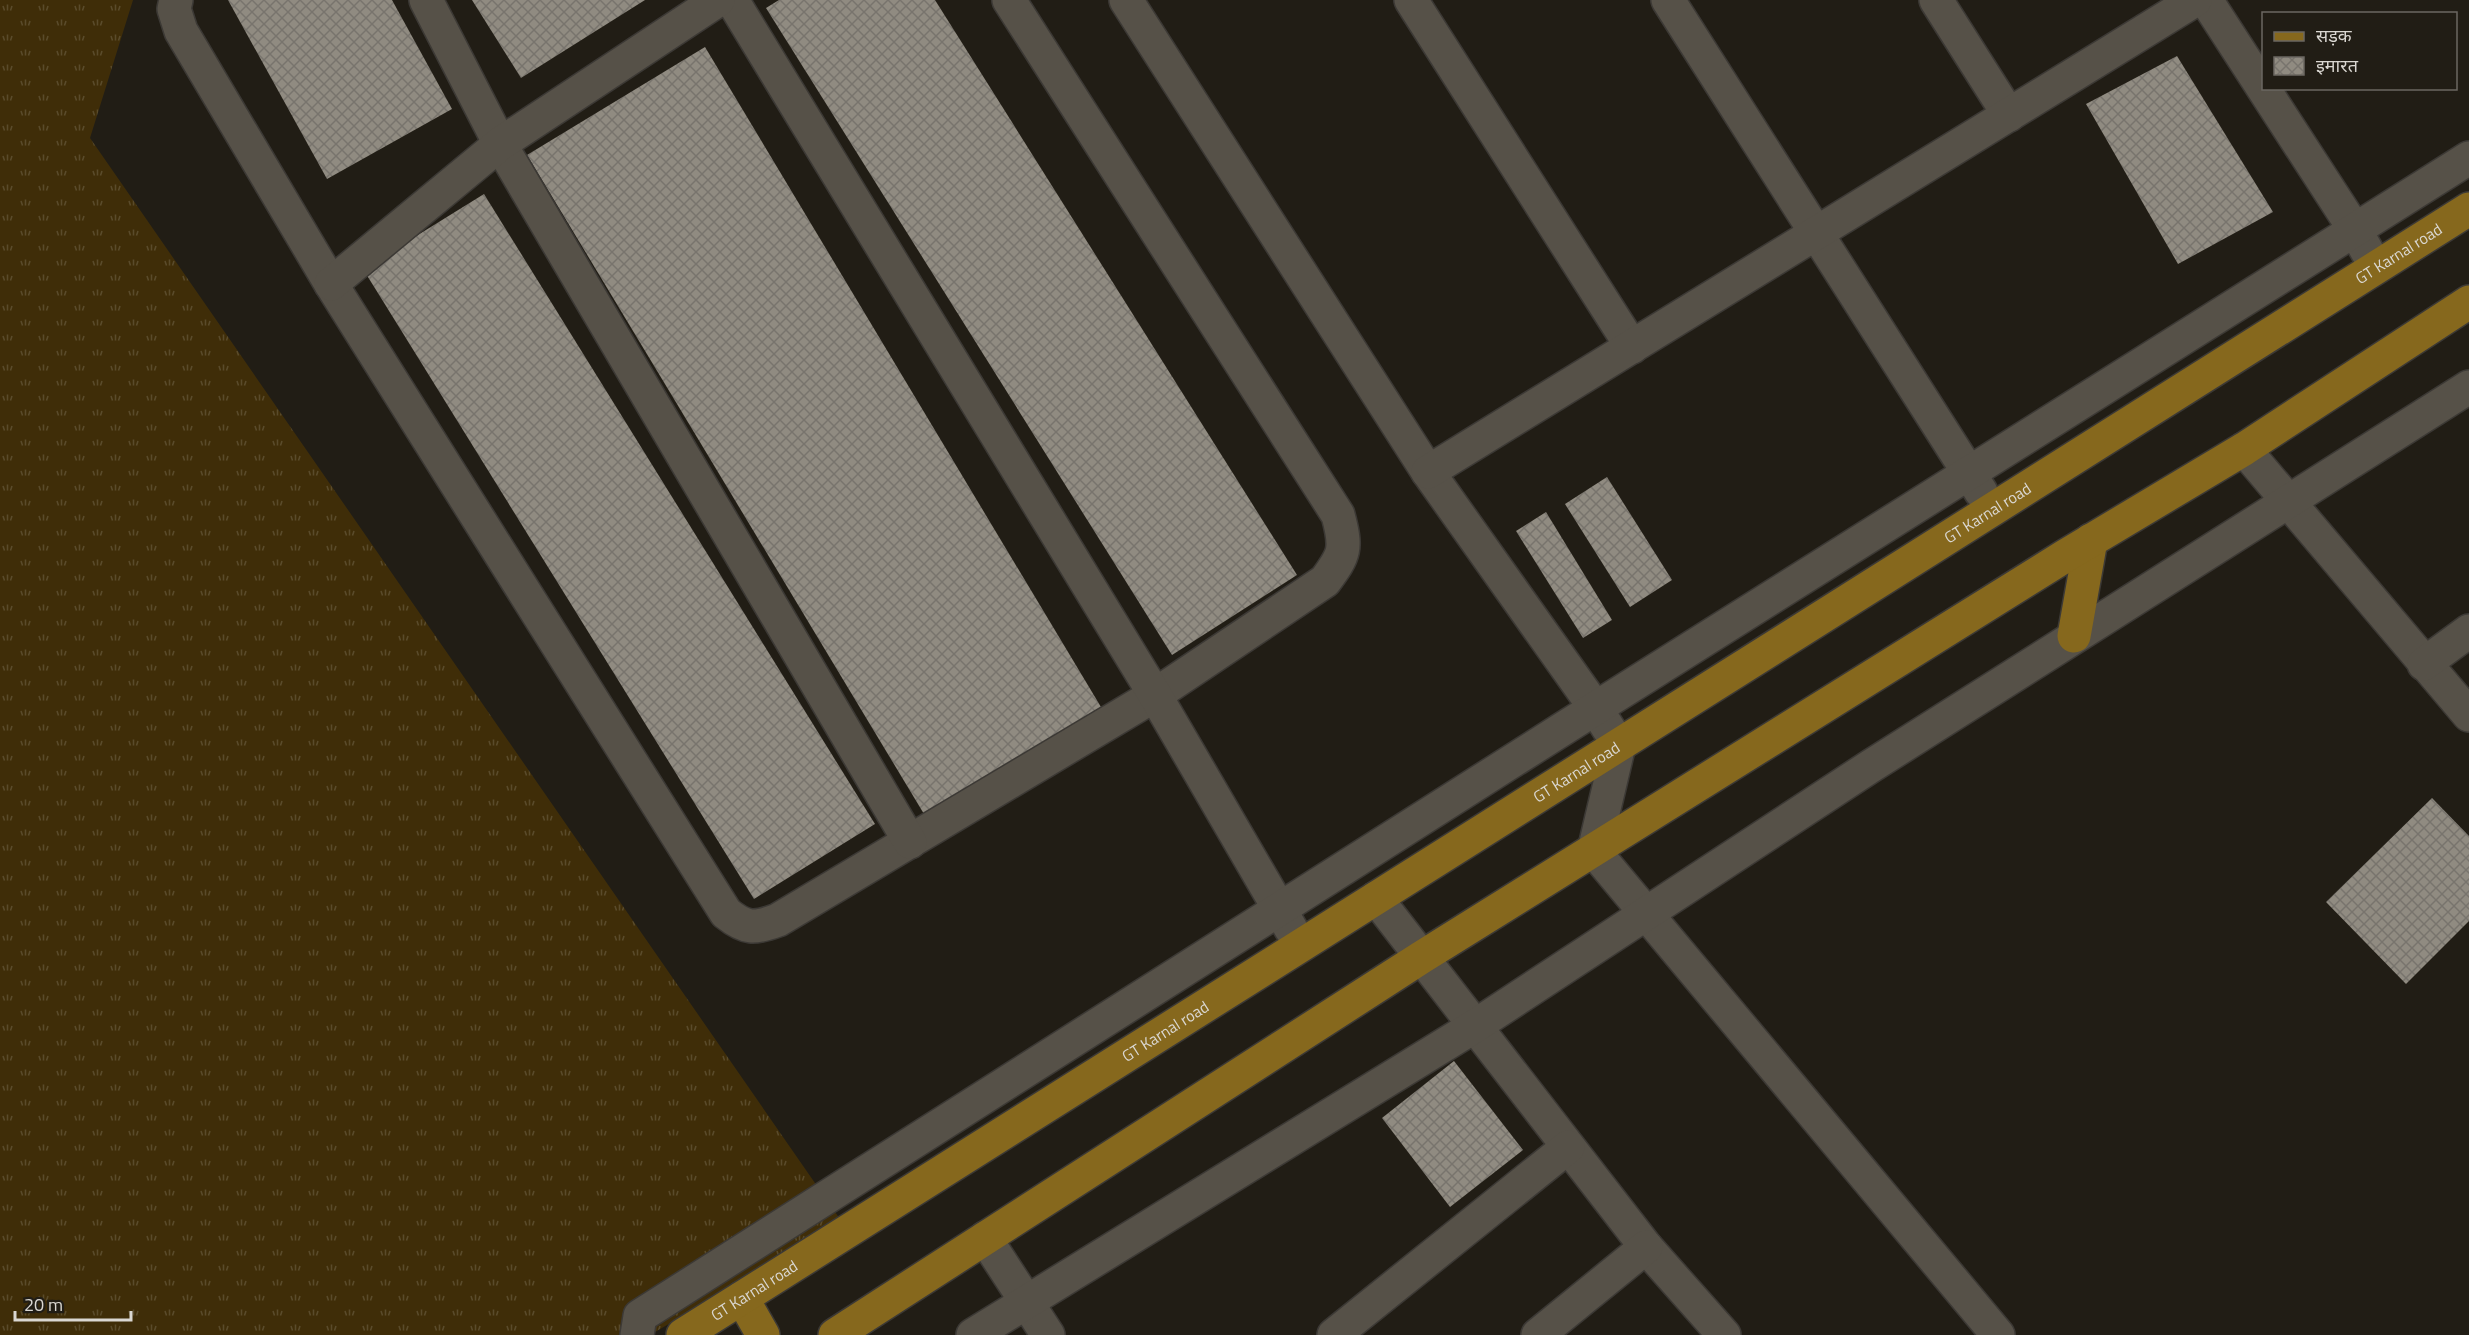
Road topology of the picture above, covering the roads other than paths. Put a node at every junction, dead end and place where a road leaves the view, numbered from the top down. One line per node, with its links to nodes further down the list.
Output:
1 (176, 0): 21 (street)
2 (426, 0): 15 (street)
3 (718, 0): 15 (street)
4 (732, 0): 34 (street)
5 (1009, 0): 34 (street)
6 (1126, 0): 26 (street)
7 (1411, 0): 23 (street)
8 (1668, 0): 19 (street)
9 (1936, 0): 14 (street)
10 (2195, 0): 14 (street)
11 (2206, 0): 12 (street)
12 (2262, 86)
13 (2264, 90): 18 (street)
14 (2009, 115): 19 (street)
15 (500, 144): 21 (street); 38 (street)
16 (2469, 158): 18 (street)
17 (2469, 209): 20 (main road, GT Karnal road)
18 (2355, 230): 20 (street); 27 (street)
19 (1817, 233): 23 (street); 27 (street)
20 (2376, 267): 29 (main road, GT Karnal road)
21 (331, 284): 38 (street)
22 (2469, 302): 25 (main road)
23 (1632, 347): 26 (street)
24 (2469, 387): 28 (street)
25 (2244, 448): 28 (street); 30 (main road)
26 (1428, 472): 35 (street)
27 (1971, 474): 29 (street); 35 (street)
28 (2287, 500): 32 (street); 33 (street)
29 (1991, 510): 37 (main road, GT Karnal road)
30 (2091, 540): 32 (main road); 39 (main road)
31 (2469, 632): 33 (street)
32 (2074, 636): 42 (street)
33 (2424, 664): 36 (street)
34 (1155, 695): 38 (street); 41 (street)
35 (1596, 708): 37 (street); 41 (street)
36 (2469, 715)
37 (1619, 745): 39 (street); 40 (main road, GT Karnal road)
38 (910, 842)
39 (1594, 851): 42 (street); 44 (main road)
40 (1377, 898): 43 (main road, GT Karnal road); 44 (street)
41 (1280, 911): 43 (street); 51 (street)
42 (1646, 913): 45 (street); 60 (street)
43 (1302, 945): 49 (main road, GT Karnal road)
44 (1422, 957): 45 (street); 47 (main road)
45 (1475, 1026): 46 (street); 50 (street)
46 (1568, 1147): 48 (street); 57 (street)
47 (985, 1238): 50 (street); 54 (main road)
48 (1646, 1247): 58 (street); 59 (street)
49 (742, 1298): 52 (main road, GT Karnal road); 53 (main road)
50 (1027, 1302): 55 (street); 56 (street)
51 (637, 1335)
52 (683, 1335)
53 (763, 1335)
54 (835, 1335)
55 (973, 1335)
56 (1048, 1335)
57 (1334, 1335)
58 (1538, 1335)
59 (1724, 1335)
60 (1998, 1335)

